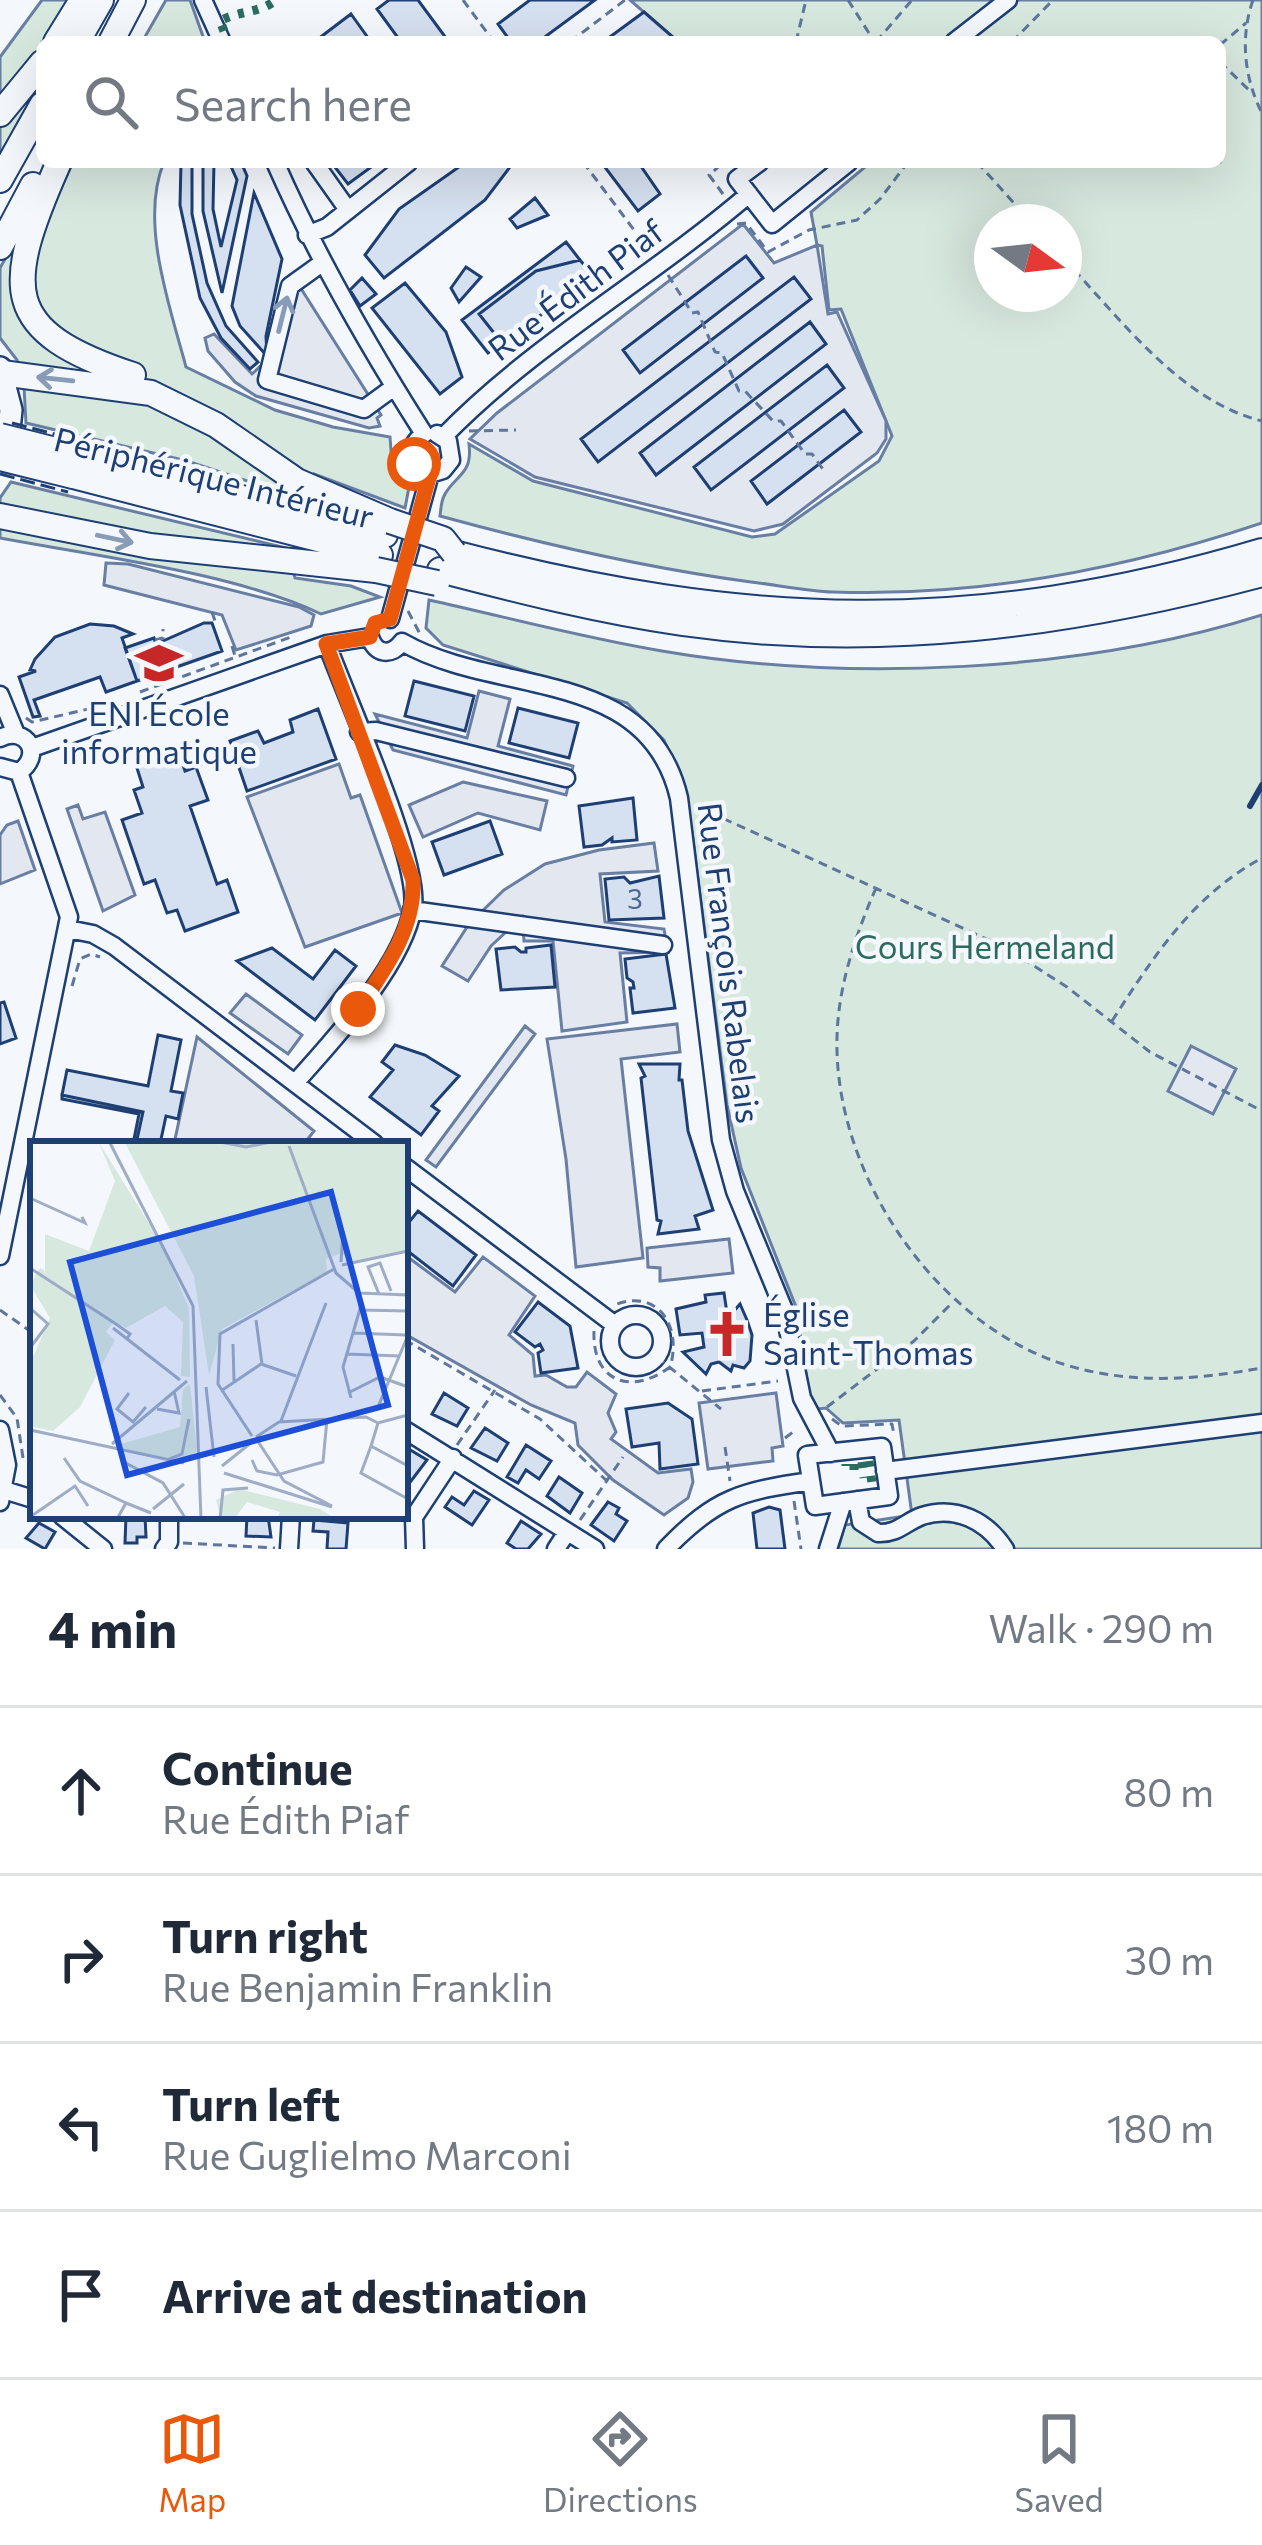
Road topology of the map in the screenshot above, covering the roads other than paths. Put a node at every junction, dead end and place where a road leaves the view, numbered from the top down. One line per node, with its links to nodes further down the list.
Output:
1 (82, 0): 6 (highway)
2 (101, 0): 7 (highway)
3 (203, 0): 10 (street)
4 (1008, 0): 11 (street)
5 (132, 3): 8 (highway); 9 (highway)
6 (60, 36)
7 (80, 36)
8 (113, 36)
9 (122, 36)
10 (219, 36)
11 (962, 36)
12 (36, 70): 13 (highway)
13 (0, 114)
14 (36, 116): 22 (highway)
15 (43, 168): 26 (highway)
16 (57, 168): 30 (highway)
17 (278, 168): 25 (street)
18 (318, 168): 24 (street)
19 (401, 168): 24 (street)
20 (752, 168): 23 (street)
21 (842, 168): 23 (street)
22 (0, 180)
23 (749, 194): 32 (street, Rue Édith Piaf)
24 (348, 210): 25 (street)
25 (307, 235): 27 (street)
26 (0, 247)
27 (322, 263): 29 (street); 29 (street, one-way to 27)
28 (1, 370): 30 (highway, one-way to 28); 35 (main road)
29 (394, 387): 32 (street)
30 (216, 425): 38 (highway)
31 (0, 436): 34 (highway, bridge)
32 (434, 436): 36 (street); 36 (street)
33 (0, 458): 34 (highway, Périphérique Intérieur, bridge)
34 (76, 466): 38 (highway, Périphérique Intérieur)
35 (0, 467)
36 (430, 474): 42 (street)
37 (0, 516): 38 (highway, one-way to 38)
38 (383, 545): 40 (highway, Périphérique Intérieur); 40 (highway, bridge)
39 (1262, 551): 40 (highway)
40 (444, 569): 41 (highway, Périphérique Intérieur)
41 (1262, 574)
42 (390, 619): 43 (street); 44 (street)
43 (370, 637): 44 (street); 45 (street)
44 (402, 642): 64 (street, Rue François Rabelais)
45 (326, 644): 47 (street); 49 (street)
46 (0, 695): 48 (street)
47 (359, 732): 51 (street); 52 (street)
48 (8, 736): 49 (street)
49 (32, 748): 50 (street)
50 (6, 770): 53 (street)
51 (566, 778)
52 (412, 910): 54 (street); 55 (street)
53 (68, 929): 55 (street); 58 (street)
54 (664, 945)
55 (296, 1083): 56 (street)
56 (371, 1141)
57 (408, 1169): 60 (street)
58 (7, 1186): 59 (street)
59 (0, 1256)
60 (615, 1325): 60 (street)
61 (1262, 1423): 66 (street)
62 (0, 1430): 68 (street)
63 (408, 1432): 65 (street)
64 (831, 1453): 66 (street); 67 (street)
65 (451, 1457): 72 (street); 76 (street)
66 (885, 1471): 69 (street)
67 (811, 1481): 69 (street); 79 (street)
68 (2, 1496)
69 (850, 1501): 73 (street); 80 (street)
70 (66, 1519): 74 (street)
71 (291, 1519): 75 (street)
72 (569, 1533): 77 (street); 78 (street)
73 (1001, 1543): 81 (street)
74 (103, 1549)
75 (289, 1549)
76 (415, 1549)
77 (556, 1549)
78 (595, 1549)
79 (666, 1549)
80 (828, 1549)
81 (1018, 1549)

